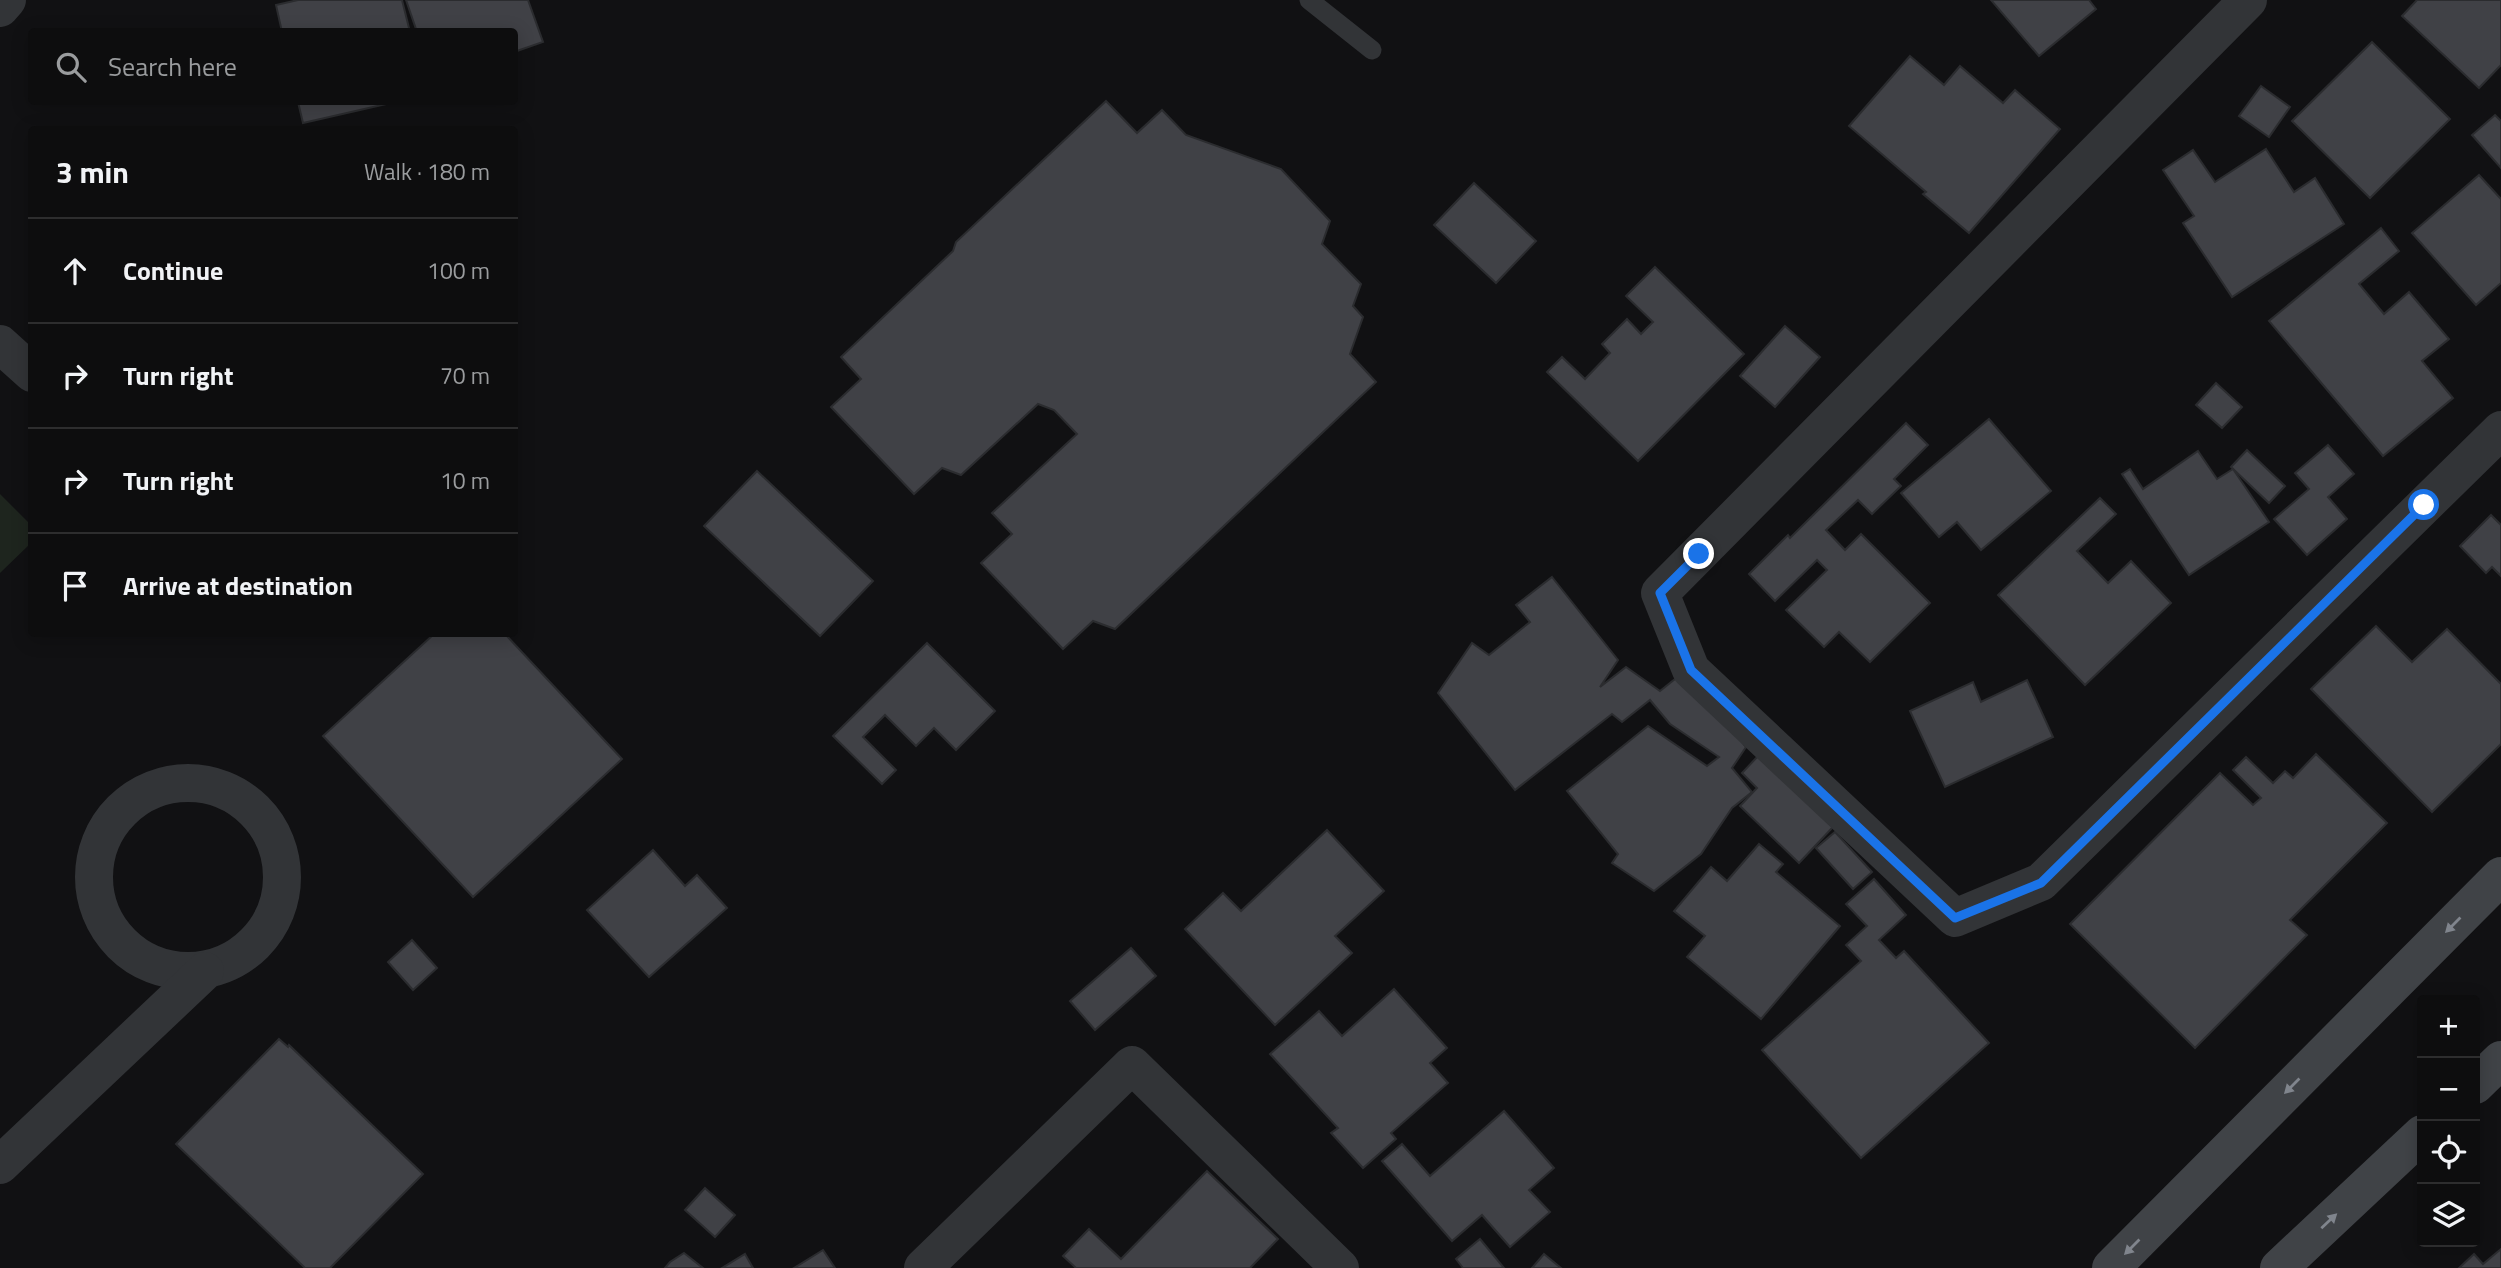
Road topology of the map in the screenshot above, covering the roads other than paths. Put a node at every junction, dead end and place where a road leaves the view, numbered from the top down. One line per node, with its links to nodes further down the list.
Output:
1 (7, 0): 4 (street)
2 (1310, 0): 5 (lane)
3 (2248, 0): 8 (street)
4 (0, 8)
5 (1372, 50)
6 (0, 344): 7 (street)
7 (28, 369)
8 (2501, 430)
9 (2501, 876): 17 (street, one-way to 17)
10 (205, 971): 10 (street); 14 (street)
11 (2501, 1060): 12 (street)
12 (2480, 1080)
13 (2417, 1139): 18 (street, one-way to 13)
14 (0, 1166)
15 (923, 1268): 16 (street)
16 (1340, 1268)
17 (2111, 1268)
18 (2279, 1268)

